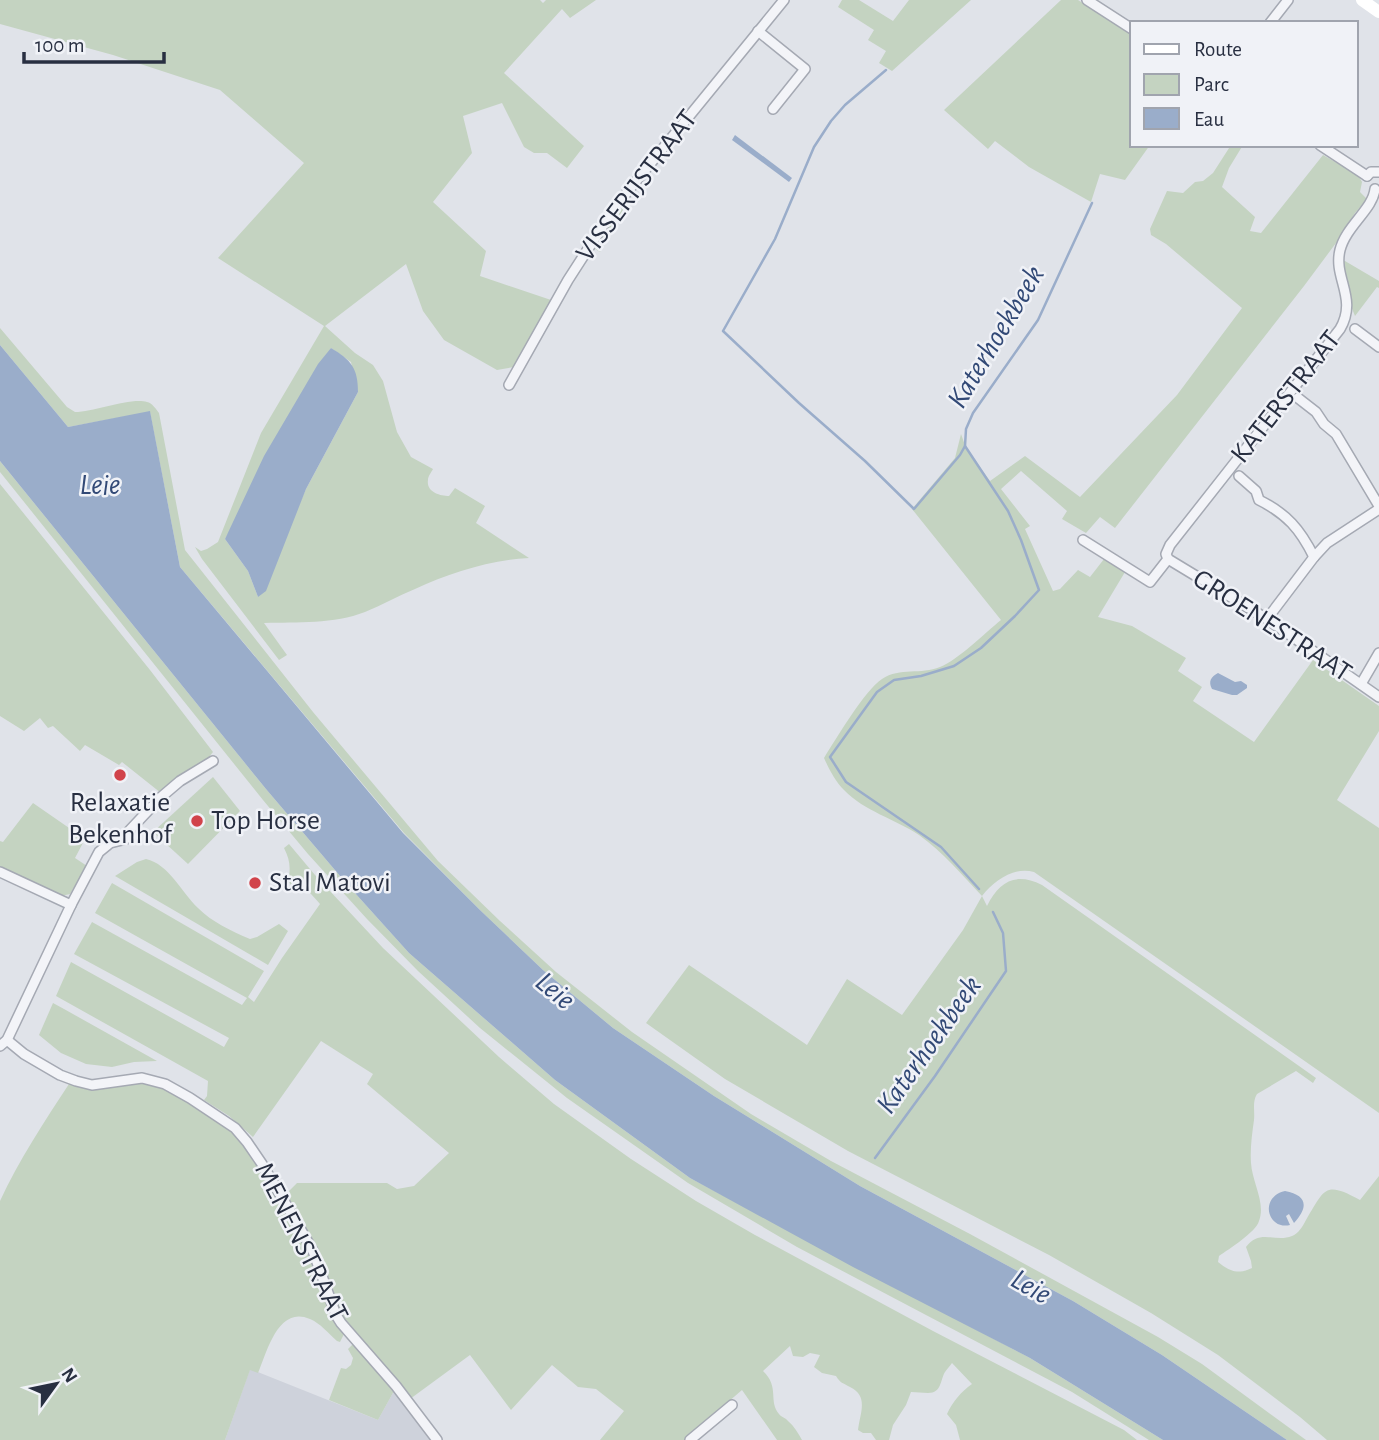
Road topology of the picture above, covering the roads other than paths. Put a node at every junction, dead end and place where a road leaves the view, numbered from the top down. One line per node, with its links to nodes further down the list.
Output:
1 (783, 0): 8 (street, VISSERIJSTRAAT)
2 (1087, 0): 7 (street)
3 (1288, 0): 6 (street)
4 (1362, 0): 5 (main road)
5 (1379, 12)
6 (1272, 21)
7 (1130, 28)
8 (758, 31): 9 (street); 16 (street, VISSERIJSTRAAT)
9 (773, 109)
10 (1323, 147): 12 (street)
11 (1379, 173): 12 (street)
12 (1367, 176): 13 (street)
13 (1377, 188): 21 (street, KATERSTRAAT)
14 (1355, 329): 15 (street)
15 (1379, 347)
16 (509, 385)
17 (1298, 398): 19 (street)
18 (1239, 476): 22 (street)
19 (1379, 508): 22 (street)
20 (1083, 540): 21 (street, KATERSTRAAT)
21 (1167, 556): 23 (street, GROENESTRAAT)
22 (1314, 557): 23 (street)
23 (1267, 620): 25 (street, GROENESTRAAT)
24 (1379, 653): 25 (street)
25 (1361, 684): 26 (street, GROENESTRAAT)
26 (1379, 697)
27 (213, 761): 29 (street, MENENSTRAAT)
28 (0, 872): 29 (street)
29 (71, 905): 30 (street, MENENSTRAAT)
30 (4, 1043): 32 (street, MENENSTRAAT)
31 (732, 1405): 33 (street)
32 (437, 1440)
33 (690, 1440)

